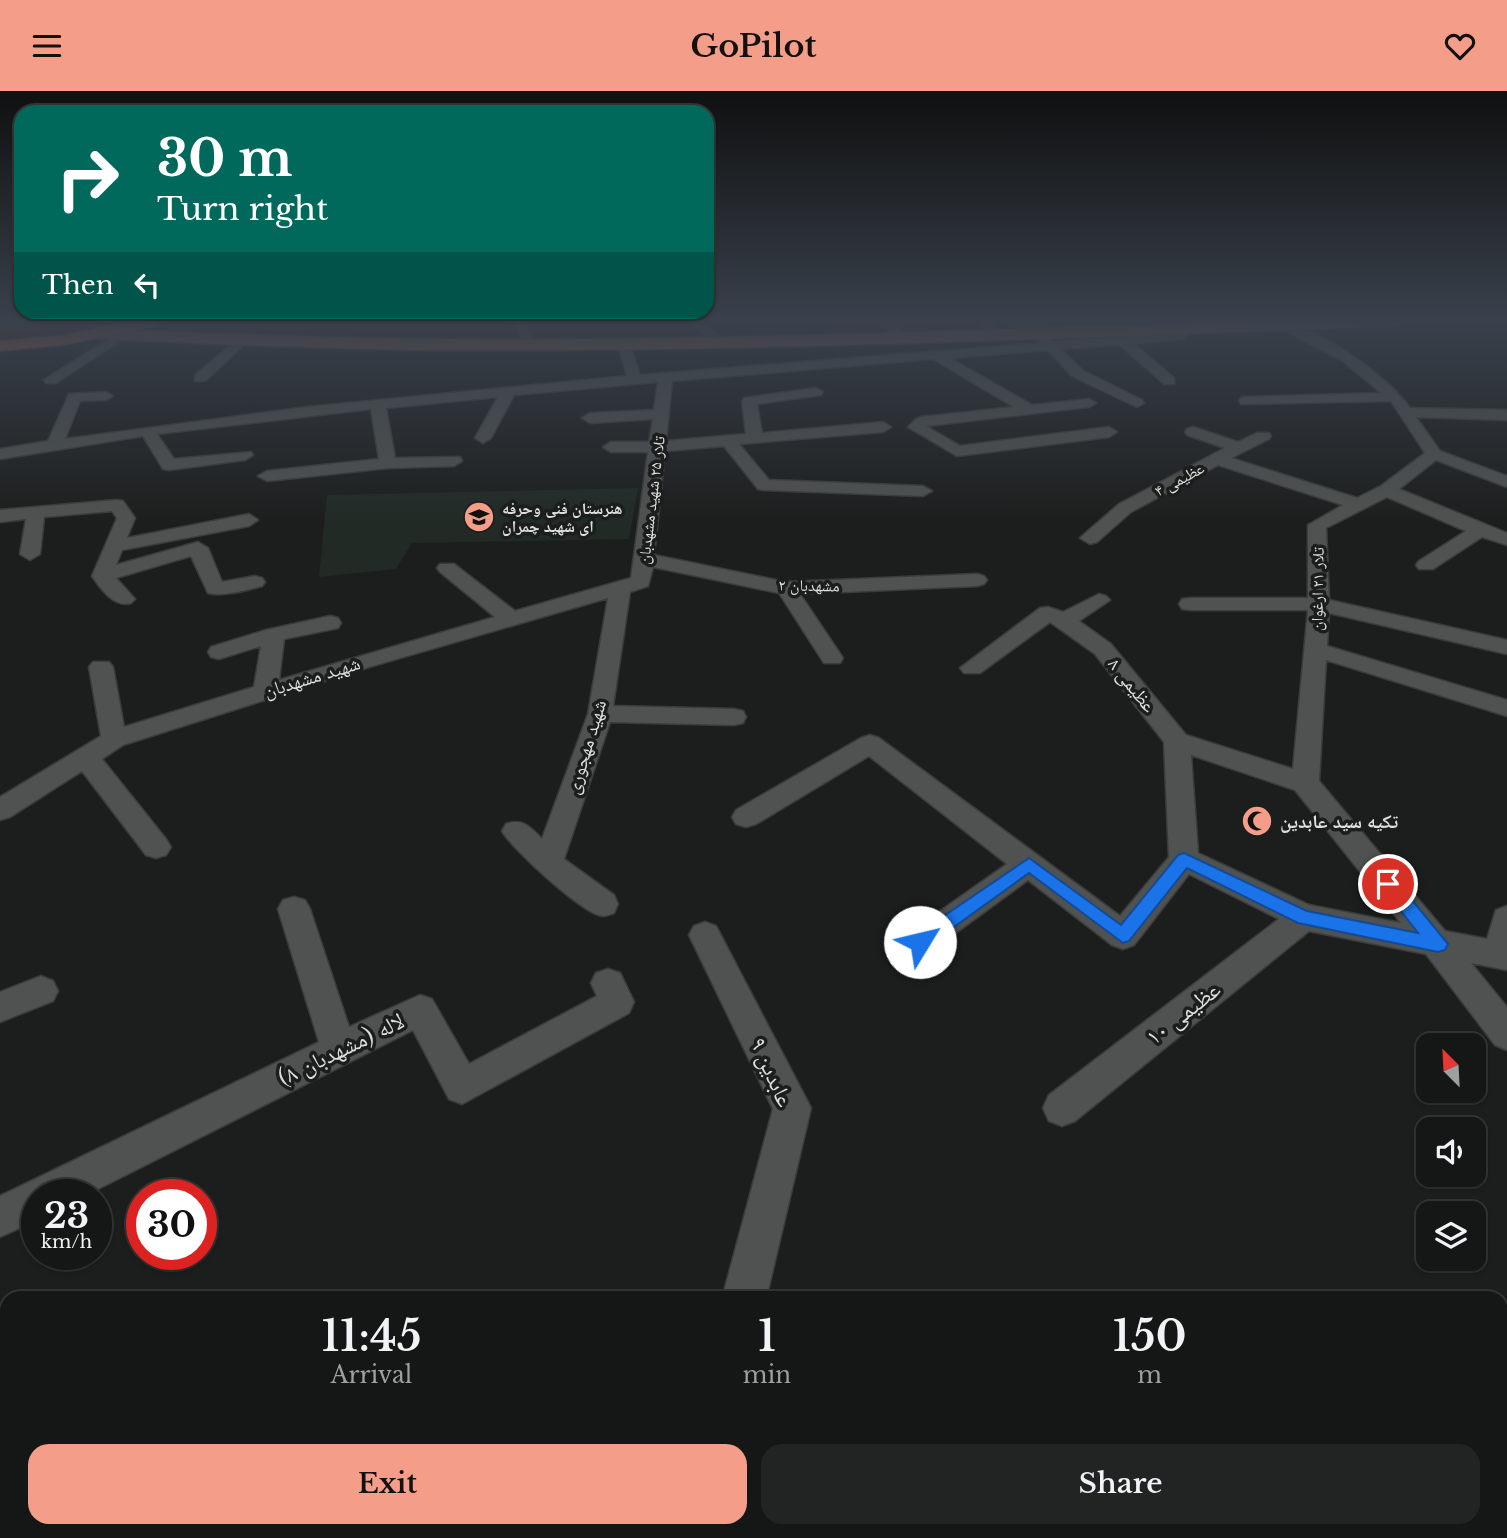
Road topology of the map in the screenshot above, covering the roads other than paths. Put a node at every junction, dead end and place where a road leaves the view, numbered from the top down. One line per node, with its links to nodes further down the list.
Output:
1 (545, 389): 6 (street)
2 (664, 389): 15 (street, تلار ۲۵ شهید مشهدبان)
3 (993, 389): 14 (street)
4 (1108, 389): 11 (street)
5 (1383, 389): 12 (street)
6 (508, 392): 13 (street); 23 (street)
7 (816, 392): 25 (street)
8 (106, 396): 27 (street)
9 (1246, 401): 12 (street)
10 (1089, 403): 14 (street)
11 (1137, 403)
12 (1400, 404): 16 (street); 32 (street)
13 (378, 405): 19 (street); 36 (street)
14 (1028, 409): 24 (street); 24 (street)
15 (661, 414): 17 (street); 29 (street, تلار ۲۵ شهید مشهدبان)
16 (1507, 415)
17 (590, 418)
18 (883, 427): 25 (street)
19 (147, 431): 27 (street); 33 (street)
20 (1109, 432): 24 (street)
21 (1193, 432): 30 (street)
22 (1263, 436): 30 (street)
23 (483, 438)
24 (1074, 438)
25 (755, 439): 26 (street)
26 (729, 441): 29 (street); 40 (street)
27 (55, 445): 31 (street)
28 (611, 447): 29 (street)
29 (657, 447): 53 (street, تلار ۲۵ شهید مشهدبان)
30 (1240, 448): 34 (street)
31 (0, 454)
32 (1434, 454): 38 (street); 39 (street, تلار ۲۱ ارغوان)
33 (245, 455)
34 (1217, 459): 41 (street, عظیمی ۴); 46 (street, عظیمی ۴)
35 (454, 461): 36 (street)
36 (388, 463): 37 (street)
37 (267, 476)
38 (1507, 482)
39 (1387, 490): 41 (street, تلار ۲۱ ارغوان); 45 (street)
40 (923, 491)
41 (1358, 504): 60 (street, تلار ۲۱ ارغوان)
42 (36, 512): 43 (street); 48 (street); 49 (street)
43 (0, 516)
44 (249, 520): 48 (street)
45 (1480, 530): 47 (street); 50 (street)
46 (1090, 538)
47 (1507, 539)
48 (114, 546): 52 (street)
49 (30, 555)
50 (1426, 565)
51 (447, 568): 62 (street)
52 (102, 576): 55 (street); 57 (street)
53 (635, 576): 56 (street, مشهدبان ۲); 62 (street, شهید مشهدبان); 73 (street, شهید مهجوری)
54 (977, 580): 56 (street, مشهدبان ۲)
55 (255, 582)
56 (786, 588): 68 (street)
57 (124, 599)
58 (1099, 600): 61 (street)
59 (1191, 604): 60 (street)
60 (1319, 604): 65 (street); 66 (street, تلار ۲۱ ارغوان)
61 (1050, 612): 70 (street); 76 (street, عظیمی ۸)
62 (511, 619): 71 (street, شهید مشهدبان)
63 (330, 623): 64 (street)
64 (274, 635): 67 (street); 71 (street)
65 (1507, 647)
66 (1315, 650): 72 (street); 78 (street, تلار ۲۱ ارغوان)
67 (219, 652)
68 (832, 658)
69 (101, 667): 75 (street)
70 (972, 668)
71 (265, 692): 75 (street, شهید مشهدبان)
72 (1507, 708)
73 (600, 714): 74 (street); 84 (street, شهید مهجوری)
74 (734, 717)
75 (114, 740): 77 (street, شهید مشهدبان)
76 (1177, 741): 78 (street); 83 (street)
77 (86, 757): 79 (street, شهید مشهدبان); 82 (street)
78 (1305, 783): 92 (street)
79 (0, 810)
80 (746, 817): 85 (street)
81 (516, 831): 84 (street)
82 (156, 847)
83 (1184, 859): 85 (street); 88 (street)
84 (548, 863): 86 (street)
85 (1029, 864): 91 (street)
86 (603, 904)
87 (294, 909): 98 (street)
88 (1304, 918): 92 (street); 99 (street, عظیمی ۱۰)
89 (1507, 919): 93 (street)
90 (705, 935): 103 (street, عابدین ۹)
91 (920, 942)
92 (1438, 944): 93 (street); 97 (street)
93 (1503, 956)
94 (608, 983): 98 (street, لاله (مشهدبان ۸))
95 (41, 991): 96 (street)
96 (0, 1007)
97 (1507, 1034)
98 (339, 1050): 100 (street, لاله (مشهدبان ۸))
99 (1062, 1108)
100 (77, 1179)
101 (21, 1207): 102 (street)
102 (0, 1217)
103 (746, 1291)

